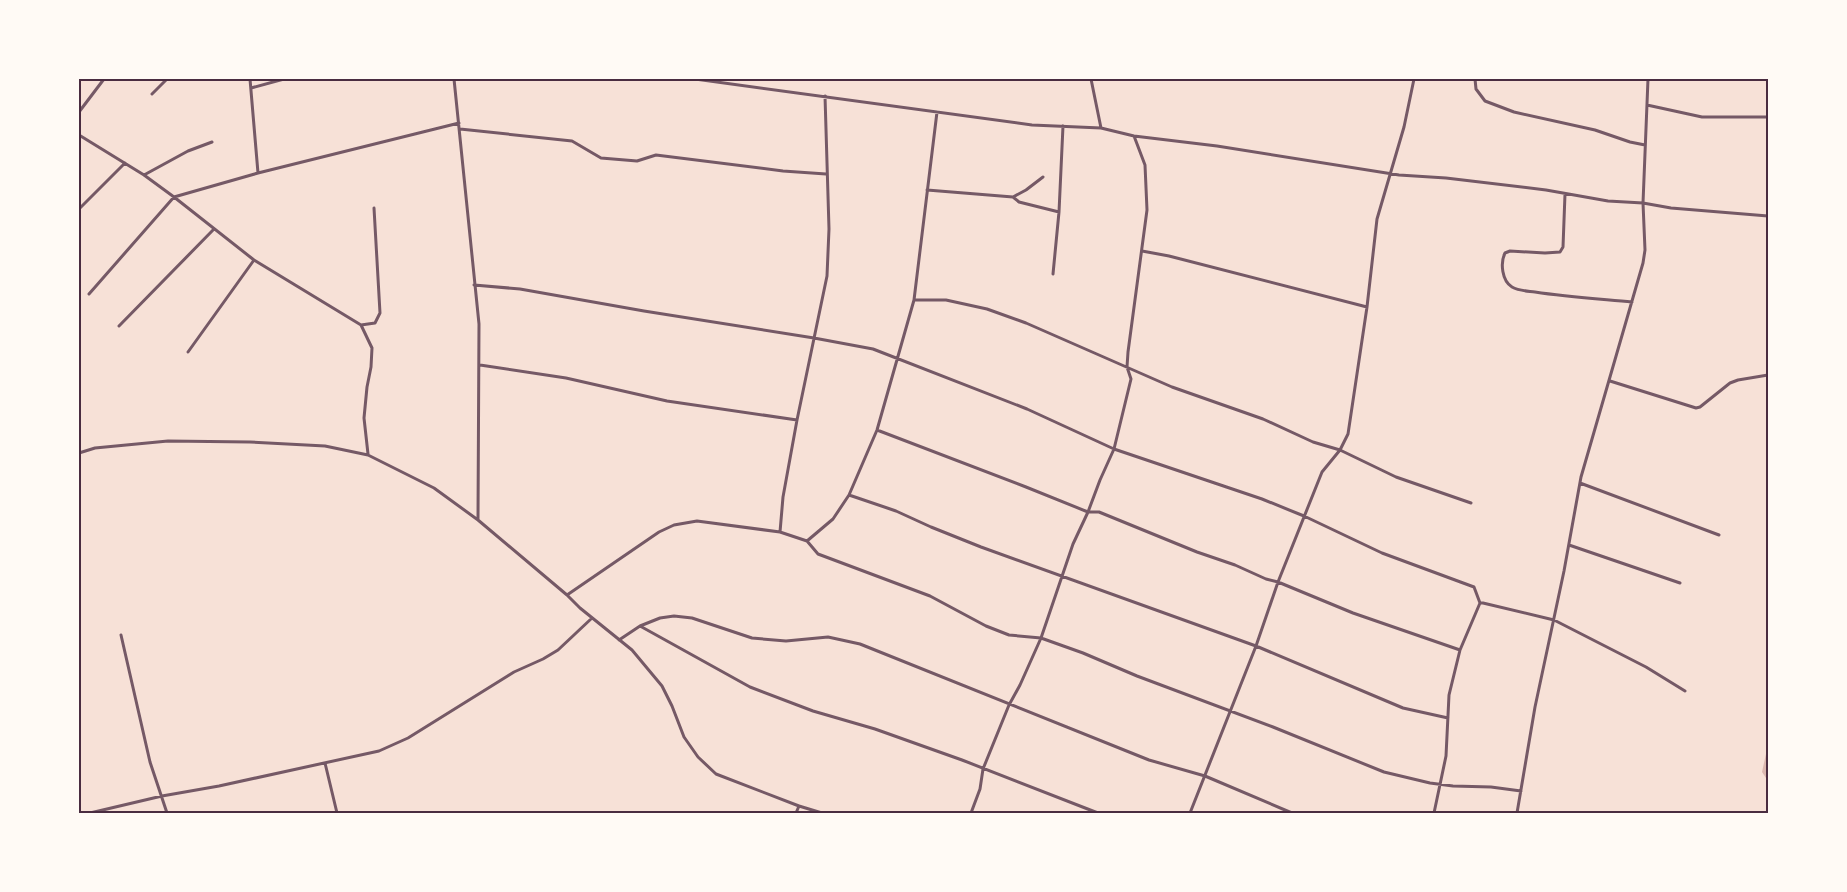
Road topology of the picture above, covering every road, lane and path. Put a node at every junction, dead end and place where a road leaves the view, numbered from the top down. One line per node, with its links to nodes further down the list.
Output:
1 (104, 79): 16 (street)
2 (167, 79): 13 (street)
3 (250, 79): 12 (street)
4 (284, 79): 12 (street)
5 (454, 79): 19 (street)
6 (695, 79): 11 (street)
7 (1091, 79): 21 (street)
8 (1414, 79): 29 (street)
9 (1475, 79): 26 (street)
10 (1648, 79): 15 (street)
11 (711, 80): 14 (street)
12 (251, 88): 28 (street)
13 (152, 94)
14 (825, 96): 17 (street); 30 (street)
15 (1647, 105): 18 (street); 26 (street)
16 (79, 112)
17 (937, 112): 20 (street); 33 (street)
18 (1768, 117)
19 (459, 123): 22 (street); 28 (street)
20 (1063, 126): 21 (street); 40 (street)
21 (1101, 128): 24 (street)
22 (460, 129): 30 (street); 46 (street)
23 (79, 135): 27 (street)
24 (1134, 136): 29 (street); 43 (street)
25 (212, 142): 31 (street)
26 (1645, 145): 37 (street)
27 (125, 163): 31 (street); 39 (street)
28 (258, 173): 35 (street)
29 (1391, 173): 34 (street); 50 (street)
30 (826, 174): 53 (street)
31 (144, 175): 35 (street)
32 (1043, 177): 36 (street)
33 (927, 190): 36 (street); 48 (street)
34 (1565, 194): 37 (street); 49 (street)
35 (174, 197): 42 (street); 47 (street)
36 (1013, 197): 40 (street)
37 (1643, 203): 41 (street); 49 (street)
38 (374, 208): 51 (street)
39 (79, 209)
40 (1059, 212): 45 (street)
41 (1768, 216)
42 (214, 229): 44 (street); 52 (street)
43 (1142, 251): 50 (street); 57 (street)
44 (254, 260): 51 (street); 54 (street)
45 (1052, 274)
46 (474, 285): 53 (street); 56 (street)
47 (89, 294)
48 (914, 300): 55 (street); 57 (street)
49 (1632, 302): 59 (street)
50 (1367, 307): 63 (street)
51 (361, 325): 65 (street)
52 (119, 326)
53 (814, 338): 55 (street); 60 (street)
54 (188, 352)
55 (899, 358): 61 (street); 62 (street)
56 (480, 365): 60 (street); 71 (street)
57 (1127, 367): 62 (street); 63 (street)
58 (1768, 375): 59 (street)
59 (1610, 381): 66 (street)
60 (797, 420): 72 (street)
61 (877, 430): 67 (street); 69 (street)
62 (1114, 449): 69 (street); 70 (street)
63 (1340, 450): 68 (street); 70 (street)
64 (79, 453): 65 (street)
65 (368, 455): 71 (street)
66 (1580, 483): 73 (street); 75 (street)
67 (849, 495): 74 (street); 76 (street)
68 (1471, 503)
69 (1088, 512): 76 (street); 77 (street)
70 (1304, 516): 77 (street); 80 (street)
71 (478, 520): 79 (street)
72 (780, 532): 74 (street); 79 (street)
73 (1718, 535)
74 (807, 541): 85 (street)
75 (1569, 545): 78 (street); 82 (street)
76 (1061, 575): 85 (street); 87 (street)
77 (1278, 582): 87 (street); 88 (street)
78 (1680, 583)
79 (567, 595): 81 (street)
80 (1480, 603): 82 (street); 88 (street)
81 (592, 618): 86 (street); 93 (street)
82 (1554, 620): 89 (street); 97 (street)
83 (640, 626): 86 (street); 90 (street); 94 (street)
84 (121, 635): 98 (street)
85 (1041, 638): 90 (street); 91 (street)
86 (619, 640): 99 (street)
87 (1256, 646): 91 (street); 92 (street)
88 (1460, 650): 92 (street)
89 (1684, 691)
90 (1009, 705): 94 (street); 95 (street)
91 (1229, 711): 95 (street); 96 (street)
92 (1448, 718): 96 (street)
93 (326, 763): 98 (street); 102 (street)
94 (982, 769): 105 (street); 106 (street)
95 (1205, 776): 107 (street); 108 (street)
96 (1441, 785): 97 (street); 109 (street)
97 (1522, 791): 110 (street)
98 (162, 796): 100 (street); 101 (street)
99 (799, 806): 103 (street); 104 (street)
100 (90, 813)
101 (167, 813)
102 (337, 813)
103 (796, 813)
104 (822, 813)
105 (971, 813)
106 (1098, 813)
107 (1190, 813)
108 (1292, 813)
109 (1434, 813)
110 (1517, 813)

